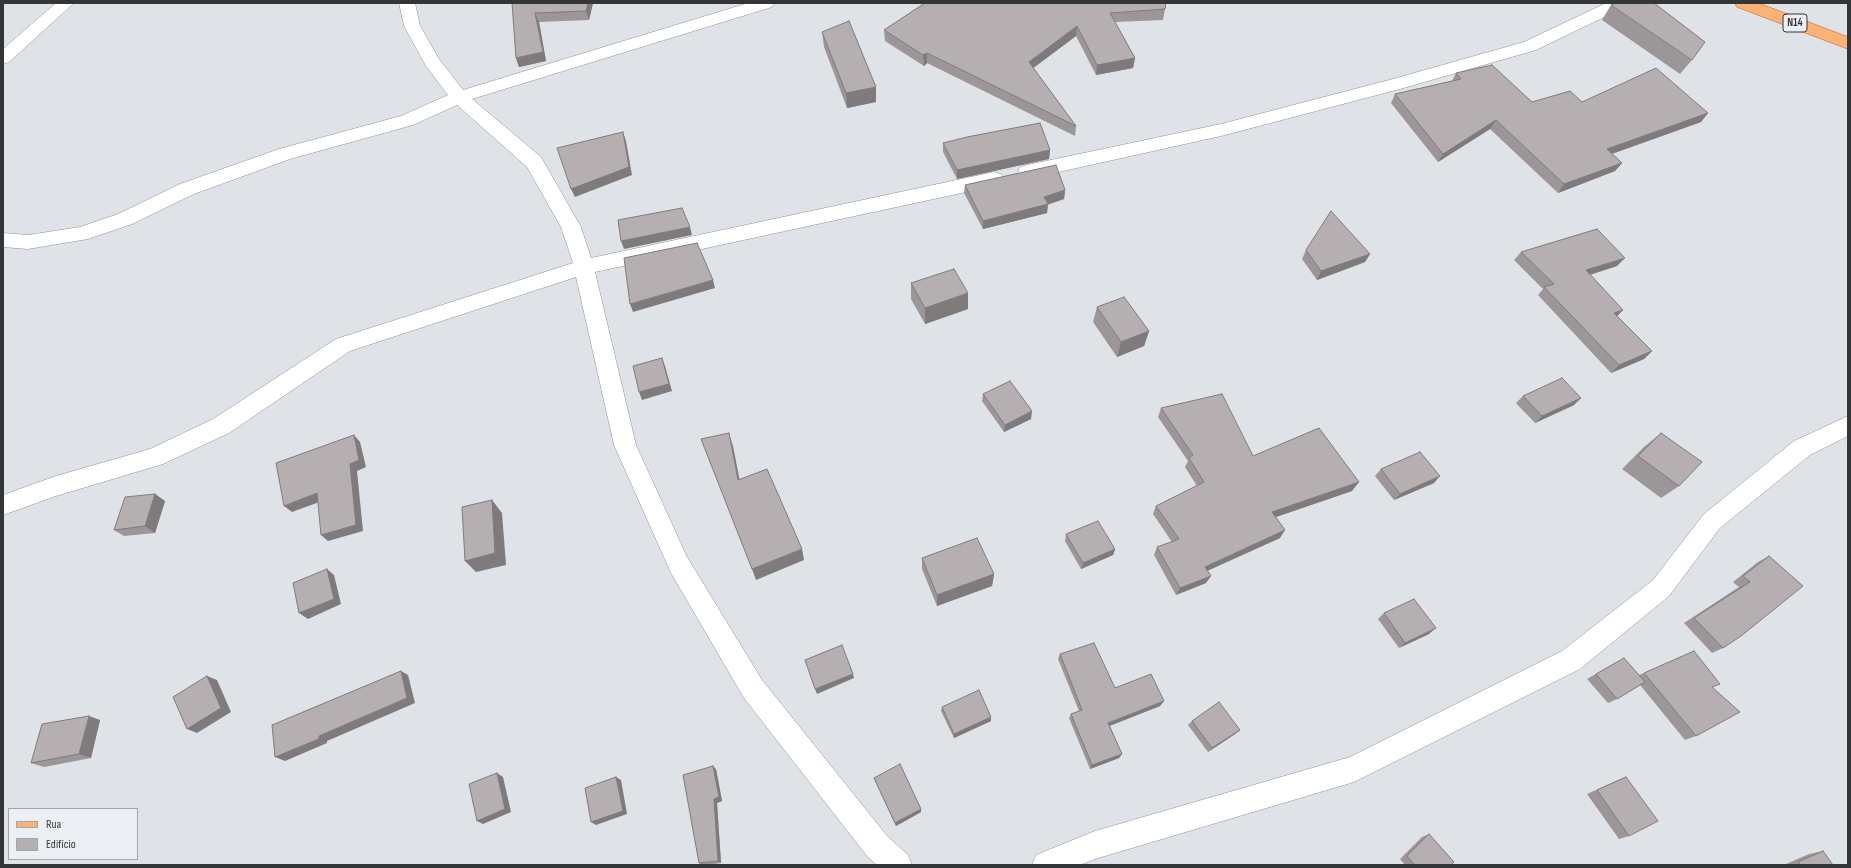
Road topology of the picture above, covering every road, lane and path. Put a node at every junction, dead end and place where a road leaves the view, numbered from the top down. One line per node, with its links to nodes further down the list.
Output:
1 (66, 3): 7 (street)
2 (407, 3): 8 (street)
3 (766, 3): 8 (street)
4 (1619, 3): 10 (street)
5 (1743, 3): 6 (main road, N14)
6 (1848, 43)
7 (3, 58)
8 (459, 97): 9 (street); 10 (street)
9 (3, 240)
10 (584, 267): 12 (street); 13 (street)
11 (1848, 425): 14 (street)
12 (3, 505)
13 (898, 865)
14 (1046, 865)

